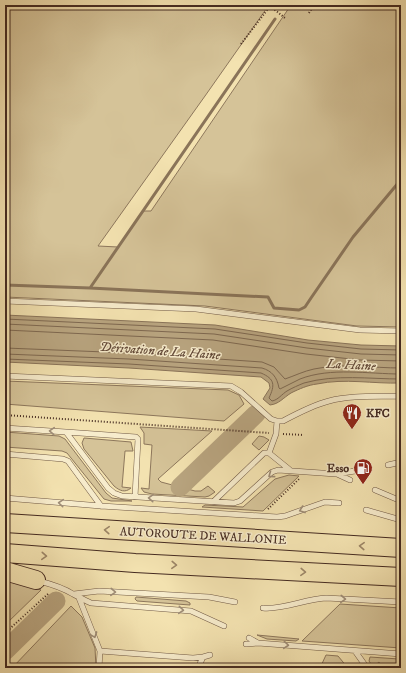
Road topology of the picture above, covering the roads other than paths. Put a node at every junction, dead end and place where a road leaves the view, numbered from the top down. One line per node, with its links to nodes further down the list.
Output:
1 (5, 301): 2 (lane)
2 (401, 330)
3 (5, 376): 5 (lane)
4 (401, 396): 5 (lane)
5 (277, 421): 8 (lane)
6 (5, 428): 7 (lane, one-way to 6)
7 (66, 432): 17 (lane); 17 (lane)
8 (269, 453): 12 (lane); 20 (lane)
9 (5, 454): 22 (lane)
10 (401, 462): 11 (lane)
11 (388, 465)
12 (290, 470): 14 (lane); 20 (lane, one-way to 20)
13 (354, 471): 14 (lane)
14 (336, 474): 15 (lane)
15 (350, 480)
16 (376, 490): 19 (lane)
17 (135, 497): 20 (lane, one-way to 17)
18 (5, 498): 22 (lane, one-way to 18)
19 (401, 501)
20 (213, 502)
21 (339, 503): 22 (lane, one-way to 22)
22 (101, 506)
23 (366, 510): 24 (lane)
24 (401, 520)
25 (5, 524): 26 (highway, AUTOROUTE DE WALLONIE, one-way to 25)
26 (401, 548)
27 (5, 553): 29 (highway, one-way to 29)
28 (5, 571): 30 (highway)
29 (401, 577)
30 (36, 580): 31 (lane)
31 (74, 594): 32 (lane); 33 (lane, one-way to 33)
32 (79, 598): 36 (lane, one-way to 36); 40 (lane, one-way to 40)
33 (235, 602)
34 (401, 602): 35 (lane, one-way to 34)
35 (263, 608)
36 (224, 626)
37 (249, 638): 38 (lane)
38 (258, 643): 39 (lane); 41 (lane, one-way to 41)
39 (246, 644)
40 (100, 651): 44 (lane); 45 (lane)
41 (355, 651): 42 (lane); 47 (lane)
42 (401, 654)
43 (210, 655): 44 (lane)
44 (203, 658): 46 (lane)
45 (99, 668)
46 (198, 668)
47 (367, 668)

